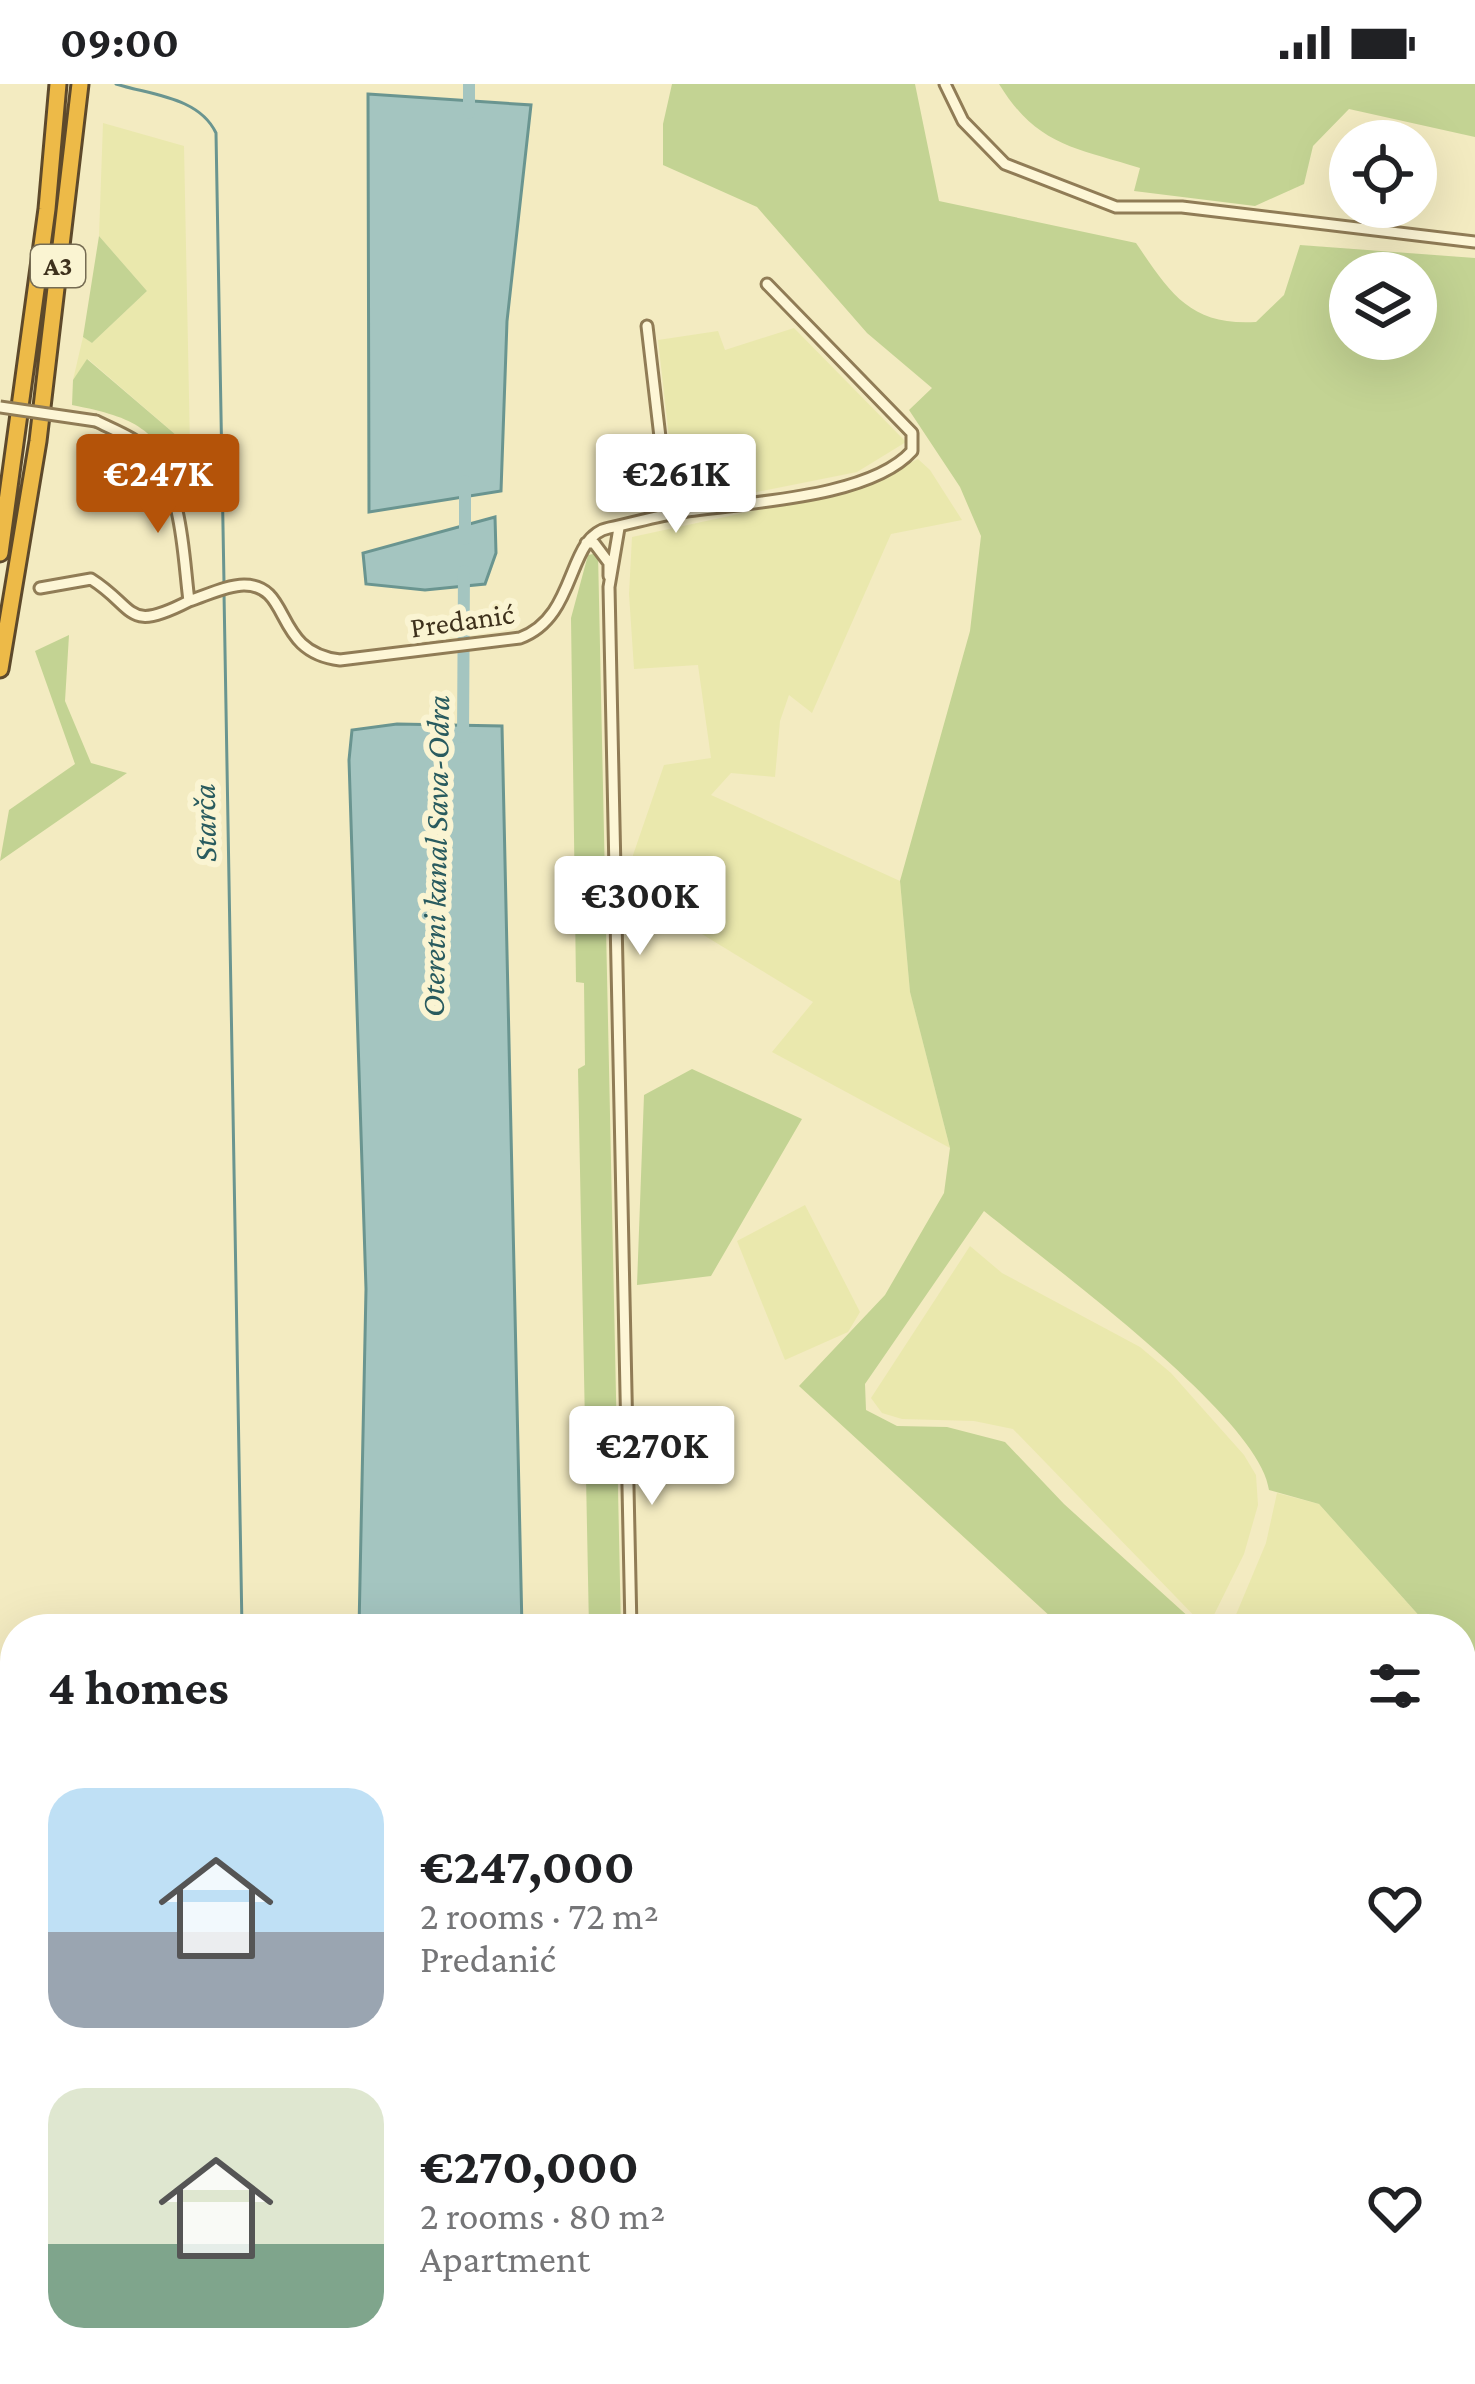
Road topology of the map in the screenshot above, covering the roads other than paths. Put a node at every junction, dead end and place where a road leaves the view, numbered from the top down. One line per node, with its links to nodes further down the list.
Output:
1 (945, 84): 4 (street)
2 (58, 87): 11 (highway, A3)
3 (80, 87): 15 (highway, A3)
4 (1475, 242)
5 (767, 284): 8 (street)
6 (647, 326): 8 (street)
7 (0, 406): 14 (street, bridge)
8 (669, 514): 9 (street)
9 (619, 528): 10 (street); 12 (street)
10 (586, 544): 12 (street); 14 (street, Predanić)
11 (0, 553)
12 (609, 587): 16 (street)
13 (40, 588): 14 (street, Predanić)
14 (189, 601)
15 (0, 669)
16 (631, 1614)

